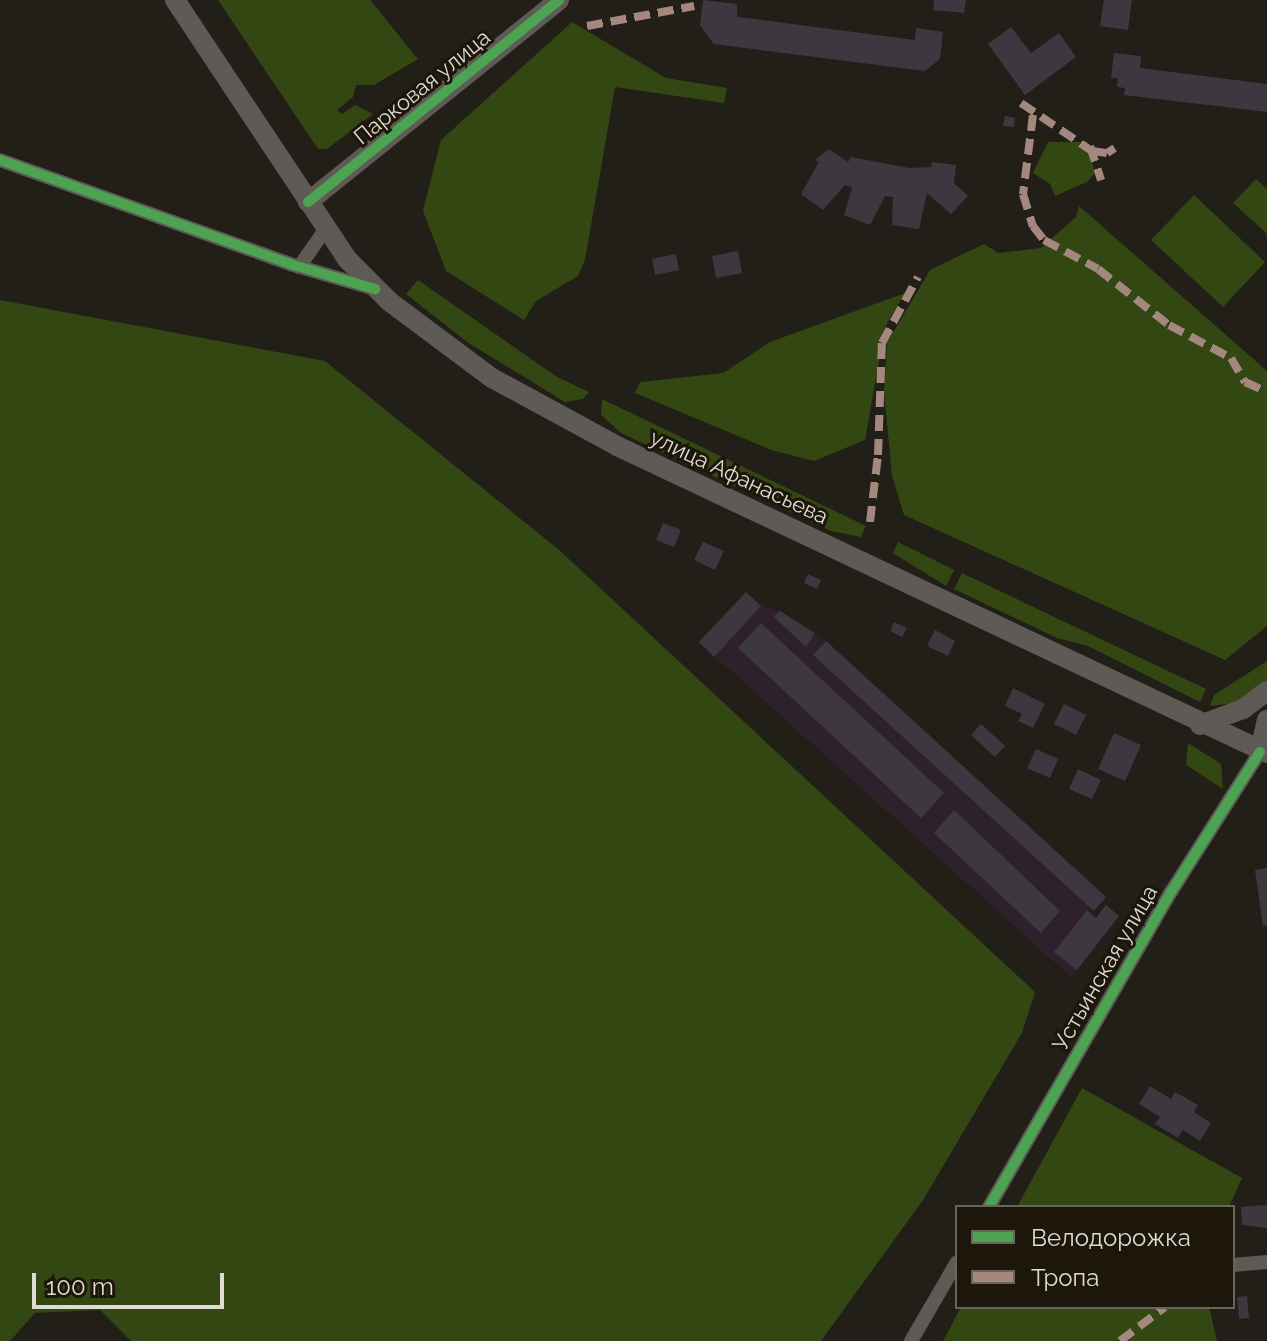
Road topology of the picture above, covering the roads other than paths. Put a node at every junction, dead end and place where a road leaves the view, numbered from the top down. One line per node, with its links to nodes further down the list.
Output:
1 (175, 0): 4 (main road, улица Афанасьева)
2 (559, 0): 4 (main road, Парковая улица)
3 (0, 160): 6 (street)
4 (308, 202): 5 (main road, улица Афанасьева)
5 (325, 230): 6 (street); 7 (main road, улица Афанасьева)
6 (299, 267): 7 (street)
7 (375, 289): 10 (main road, улица Афанасьева)
8 (1267, 691): 10 (main road)
9 (1267, 720): 11 (main road)
10 (1200, 725): 11 (main road, улица Афанасьева)
11 (1265, 752): 12 (street, Устьинская улица)
12 (990, 1205)
13 (1267, 1262): 15 (street)
14 (955, 1265): 16 (street)
15 (1235, 1265)
16 (911, 1341)

